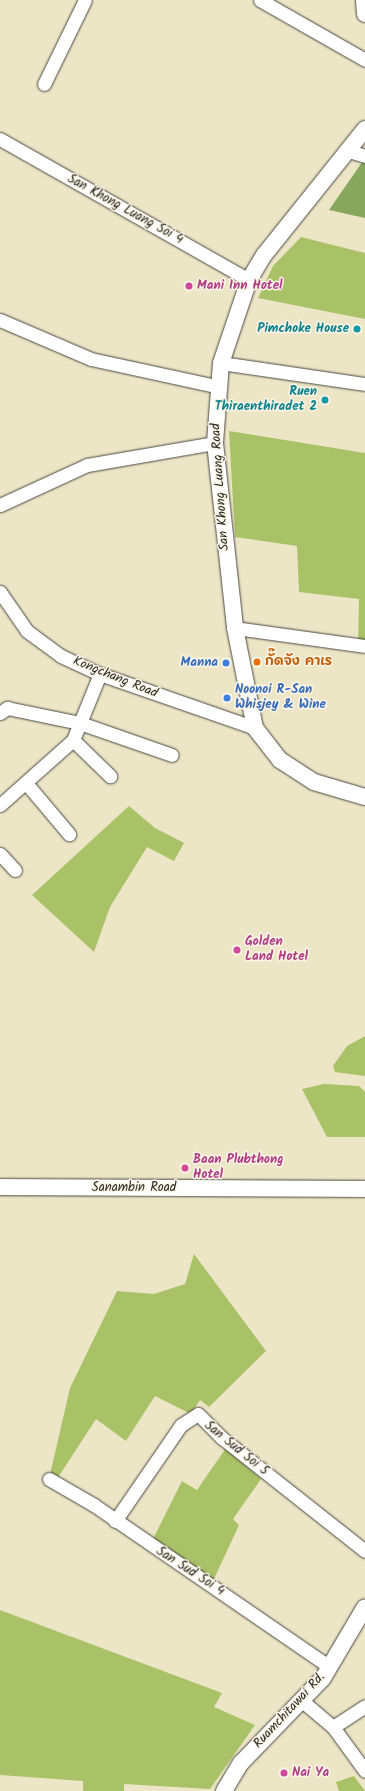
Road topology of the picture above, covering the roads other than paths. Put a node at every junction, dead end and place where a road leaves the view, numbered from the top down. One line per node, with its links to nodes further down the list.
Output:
1 (85, 0): 6 (street)
2 (260, 0): 5 (street)
3 (364, 0): 4 (street)
4 (365, 14)
5 (365, 60)
6 (44, 84)
7 (365, 129): 9 (street, San Khong Luang Road)
8 (0, 139): 11 (street, San Khong Luang Soi 4)
9 (349, 151): 10 (street); 11 (street, San Khong Luang Road)
10 (365, 156)
11 (249, 280): 13 (street, San Khong Luang Road)
12 (0, 320): 15 (street)
13 (221, 363): 14 (street); 15 (street, San Khong Luang Road)
14 (365, 384)
15 (216, 386): 16 (street, San Khong Luang Road)
16 (215, 443): 17 (street); 19 (street, San Khong Luang Road)
17 (0, 505)
18 (0, 592): 21 (street, Kongchang Road)
19 (235, 628): 20 (street); 24 (street, San Khong Luang Road)
20 (365, 646)
21 (100, 674): 23 (street); 24 (street, Kongchang Road)
22 (0, 713): 23 (street)
23 (80, 724): 25 (street); 26 (street)
24 (255, 728): 29 (street, San Khong Luang Road)
25 (74, 740): 27 (street); 28 (street)
26 (172, 755)
27 (110, 776)
28 (26, 783): 30 (street); 31 (street)
29 (365, 797)
30 (0, 805)
31 (69, 834)
32 (0, 854): 33 (street)
33 (14, 870)
34 (0, 1187): 35 (street, Sanambin Road)
35 (365, 1189)
36 (49, 1479): 37 (street, San Sud Soi 4)
37 (115, 1521): 38 (street, San Sud Soi 5); 40 (street, San Sud Soi 4)
38 (365, 1551)
39 (365, 1607): 40 (street, Ruamchitawai Rd.)
40 (330, 1667): 41 (street, Ruamchitawai Rd.)
41 (301, 1700): 43 (street); 45 (street, Ruamchitawai Rd.)
42 (365, 1706): 43 (street)
43 (333, 1727): 44 (street)
44 (365, 1771)
45 (224, 1791)

